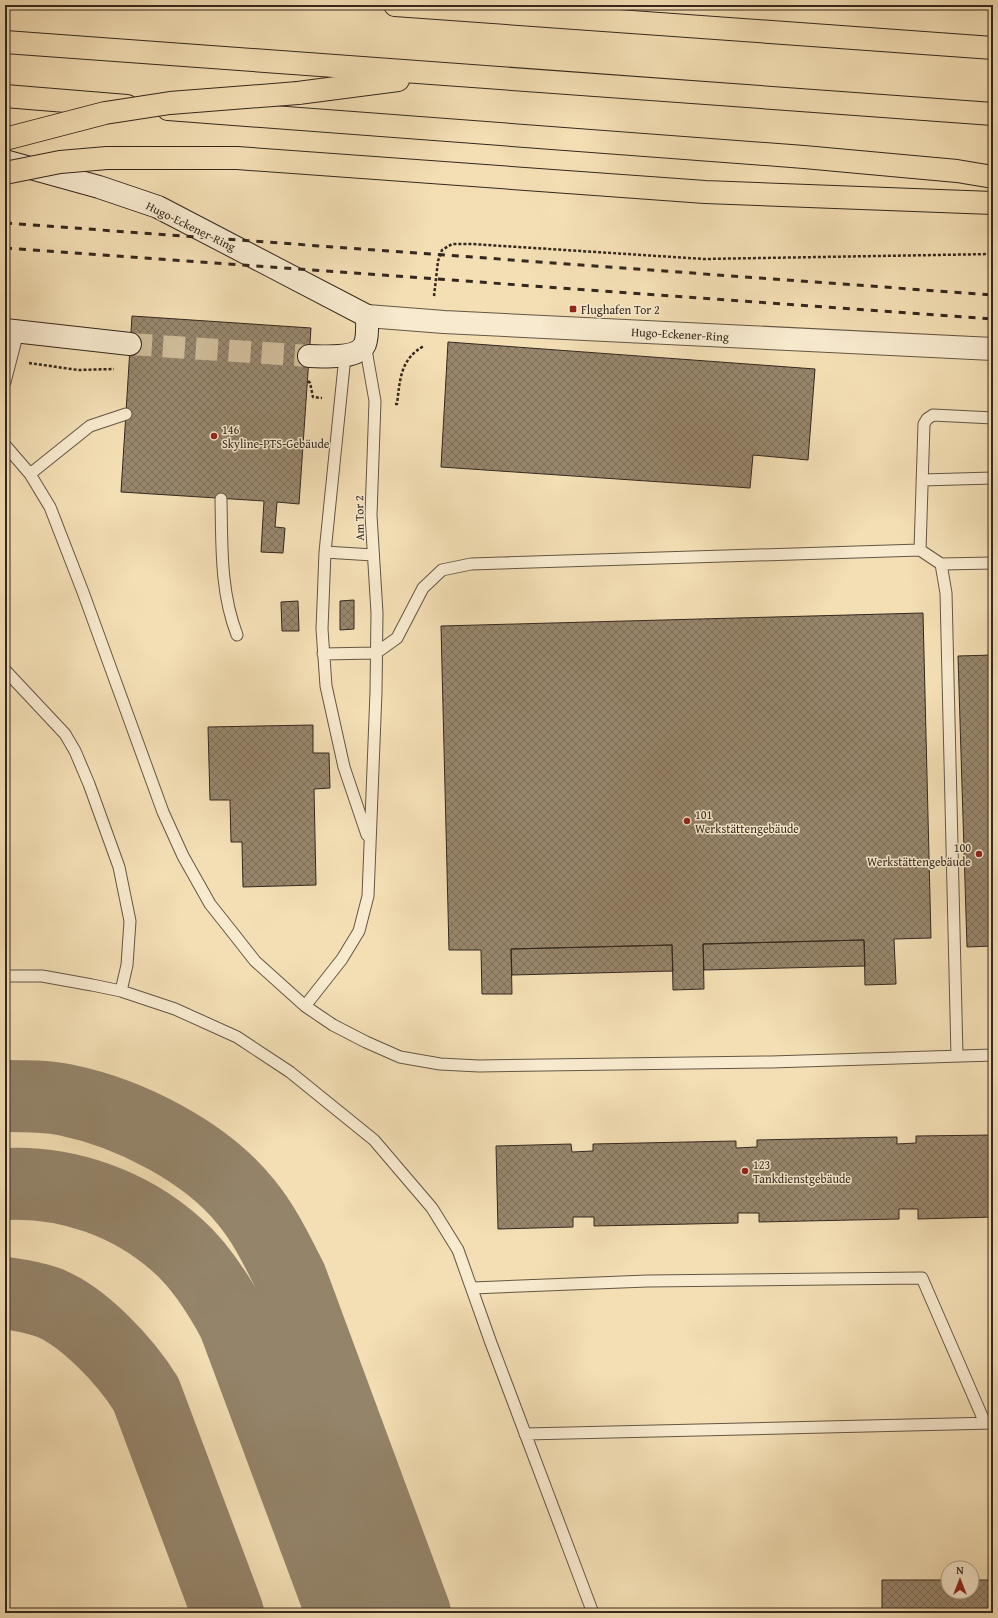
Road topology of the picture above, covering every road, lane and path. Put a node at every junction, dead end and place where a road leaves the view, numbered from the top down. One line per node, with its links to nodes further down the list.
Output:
1 (395, 5): 3 (highway)
2 (5, 42): 4 (highway)
3 (993, 48)
4 (445, 74): 6 (highway); 7 (highway, bridge)
5 (5, 96): 10 (highway)
6 (993, 114)
7 (5, 139)
8 (5, 161): 14 (street, Hugo-Eckener-Ring)
9 (5, 173): 11 (highway, bridge)
10 (993, 177)
11 (993, 203)
12 (993, 254): 13 (path)
13 (434, 299)
14 (367, 316): 17 (street); 18 (street, Hugo-Eckener-Ring)
15 (11, 331): 16 (street); 21 (lane)
16 (130, 344)
17 (365, 344): 20 (street); 33 (lane, Am Tor 2)
18 (993, 349)
19 (309, 356): 20 (street)
20 (345, 356): 32 (lane)
21 (10, 360): 22 (path); 23 (lane)
22 (122, 369)
23 (5, 382)
24 (126, 414): 27 (lane)
25 (993, 418): 29 (lane)
26 (5, 445): 27 (lane)
27 (30, 474): 43 (lane)
28 (993, 478): 29 (lane)
29 (922, 480): 31 (lane)
30 (222, 499): 36 (lane)
31 (920, 550): 35 (lane); 38 (lane)
32 (325, 552): 33 (lane); 37 (lane)
33 (373, 555): 38 (lane, Am Tor 2)
34 (993, 563): 35 (lane)
35 (941, 564): 45 (lane)
36 (237, 635)
37 (323, 654): 38 (lane); 40 (lane)
38 (376, 654): 40 (lane, Am Tor 2)
39 (5, 670): 42 (lane)
40 (369, 841): 43 (lane, Am Tor 2)
41 (5, 976): 42 (lane)
42 (121, 991): 46 (lane)
43 (305, 1006): 45 (lane)
44 (993, 1055): 45 (lane)
45 (957, 1056)
46 (472, 1288): 47 (lane); 48 (lane)
47 (989, 1423): 48 (lane)
48 (525, 1434): 49 (lane)
49 (593, 1613)

